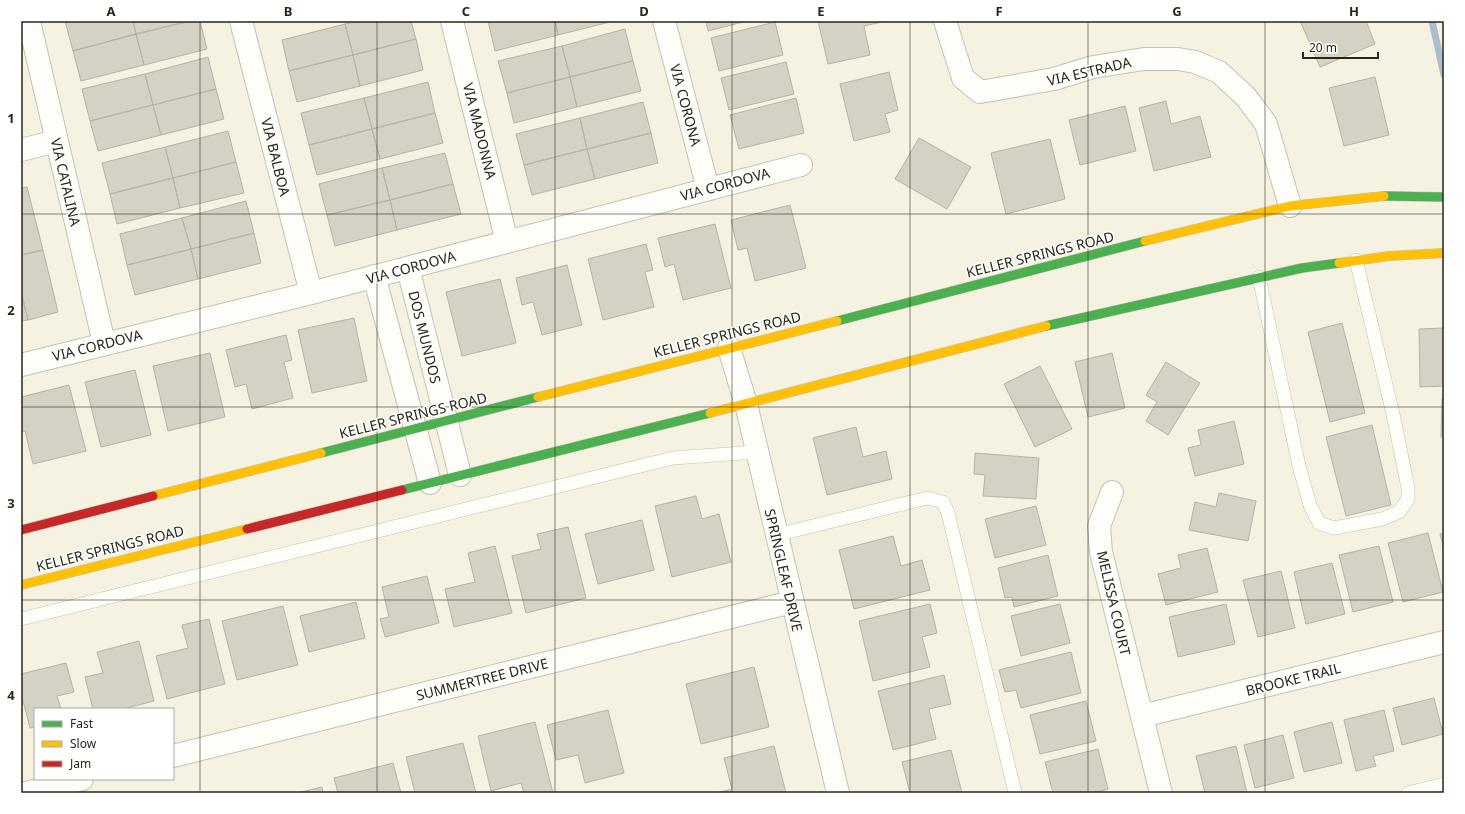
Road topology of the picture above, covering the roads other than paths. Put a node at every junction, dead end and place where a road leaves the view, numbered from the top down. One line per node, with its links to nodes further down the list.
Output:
1 (29, 21): 6 (street, VIA CATALINA)
2 (240, 21): 18 (street, VIA BALBOA)
3 (452, 21): 12 (street, VIA MADONNA)
4 (664, 21): 9 (street, VIA CORONA)
5 (945, 21): 11 (street, VIA ESTRADA)
6 (56, 141): 7 (street); 19 (street, VIA CATALINA)
7 (21, 150)
8 (801, 164): 9 (street, VIA CORDOVA)
9 (708, 189): 12 (street, VIA CORDOVA)
10 (1444, 197): 11 (main road, KELLER SPRINGS ROAD)
11 (1290, 206): 20 (main road, KELLER SPRINGS ROAD)
12 (507, 242): 15 (street, VIA CORDOVA)
13 (1444, 253): 14 (main road, KELLER SPRINGS ROAD)
14 (1356, 260): 17 (main road, KELLER SPRINGS ROAD); 17 (lane)
15 (408, 268): 16 (street, VIA CORDOVA); 23 (street, DOS MUNDOS)
16 (374, 276): 18 (street, VIA CORDOVA); 24 (street)
17 (1259, 277): 22 (main road, KELLER SPRINGS ROAD)
18 (311, 293): 19 (street, VIA CORDOVA)
19 (104, 344): 21 (street, VIA CORDOVA)
20 (729, 348): 22 (street, SPRINGLEAF DRIVE); 23 (main road, KELLER SPRINGS ROAD)
21 (21, 365)
22 (746, 404): 25 (street, SPRINGLEAF DRIVE); 26 (main road, KELLER SPRINGS ROAD)
23 (446, 421): 24 (main road, KELLER SPRINGS ROAD); 26 (street, DOS MUNDOS)
24 (415, 429): 27 (street); 29 (main road, KELLER SPRINGS ROAD)
25 (757, 452): 30 (street, SPRINGLEAF DRIVE); 33 (lane)
26 (460, 475): 27 (main road, KELLER SPRINGS ROAD)
27 (430, 483): 31 (main road, KELLER SPRINGS ROAD)
28 (1112, 492): 35 (street, MELISSA COURT)
29 (21, 530)
30 (776, 535): 32 (street, SPRINGLEAF DRIVE); 41 (lane)
31 (21, 585)
32 (792, 602): 36 (street, SUMMERTREE DRIVE); 40 (street, SPRINGLEAF DRIVE)
33 (21, 619)
34 (1444, 642): 35 (street, BROOKE TRAIL)
35 (1142, 716): 42 (street, MELISSA COURT)
36 (174, 756)
37 (78, 780): 39 (street)
38 (1444, 784): 43 (lane)
39 (26, 793)
40 (838, 793)
41 (1016, 793)
42 (1161, 793)
43 (1408, 793)

